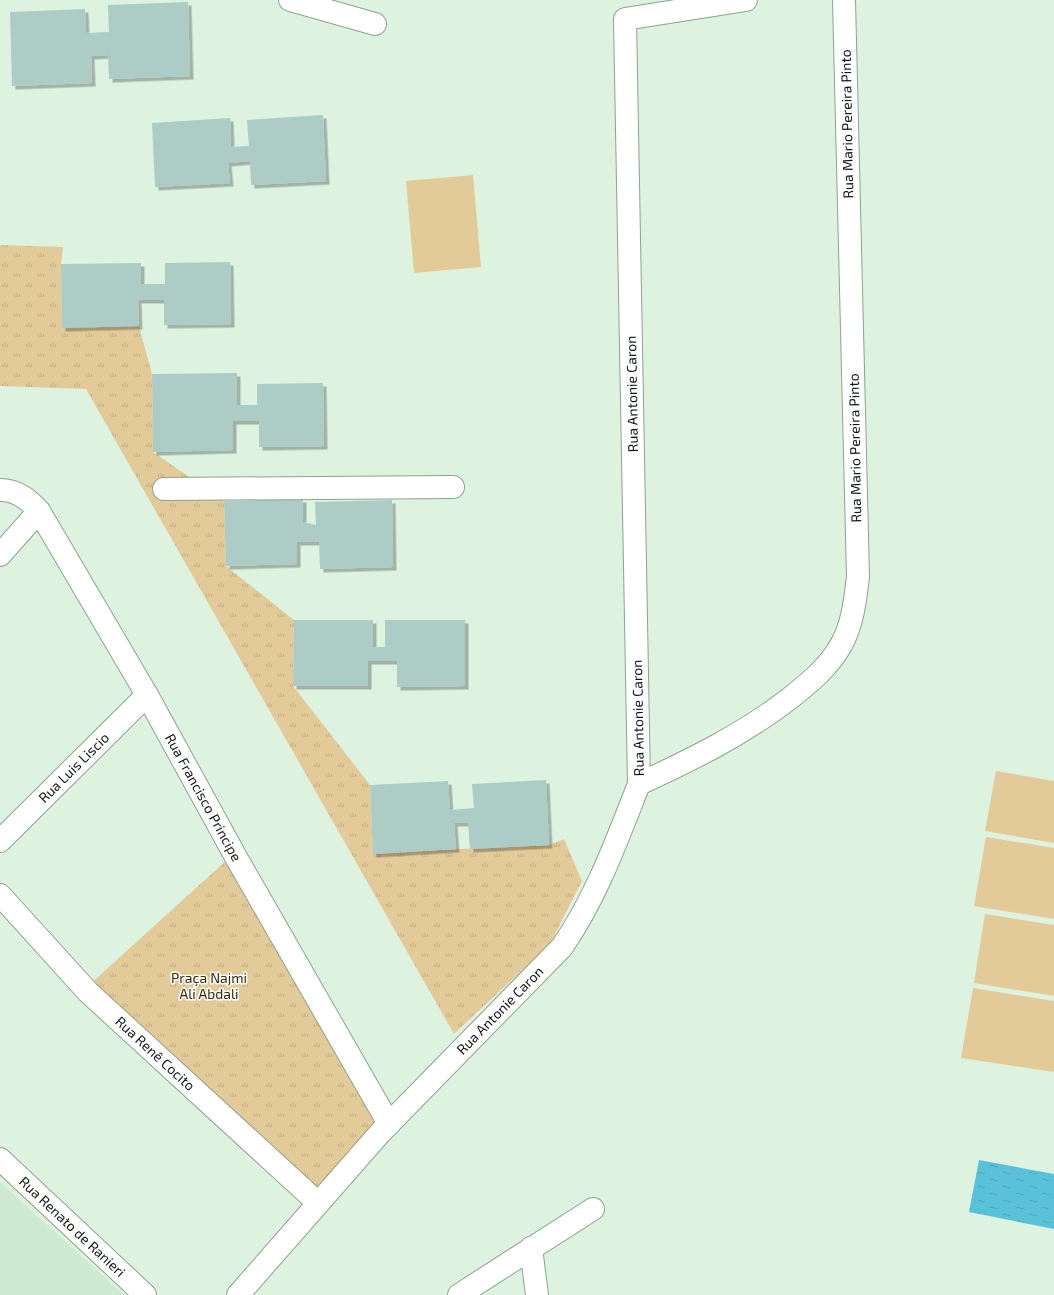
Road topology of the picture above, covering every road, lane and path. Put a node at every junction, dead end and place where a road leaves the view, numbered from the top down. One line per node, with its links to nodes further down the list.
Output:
1 (290, 0): 4 (street)
2 (746, 0): 11 (street, Rua Antonie Caron)
3 (844, 0): 11 (street, Rua Mario Pereira Pinto)
4 (375, 24)
5 (453, 486): 6 (street)
6 (164, 489)
7 (0, 490): 8 (street, Rua Francisco Principe)
8 (39, 511): 9 (street); 10 (street, Rua Francisco Principe)
9 (0, 555)
10 (147, 695): 12 (street, Rua Luis Liscio); 14 (street, Rua Francisco Principe)
11 (639, 784): 14 (street, Rua Antonie Caron)
12 (0, 841)
13 (0, 895): 16 (street, Rua Renê Cocito)
14 (389, 1124): 16 (street, Rua Antonie Caron)
15 (0, 1159): 19 (street, Rua Renato de Ranieri)
16 (318, 1203): 20 (street, Rua Antonie Caron)
17 (593, 1209): 18 (street)
18 (531, 1248): 21 (street); 22 (street)
19 (144, 1295)
20 (238, 1295)
21 (458, 1295)
22 (537, 1295)

